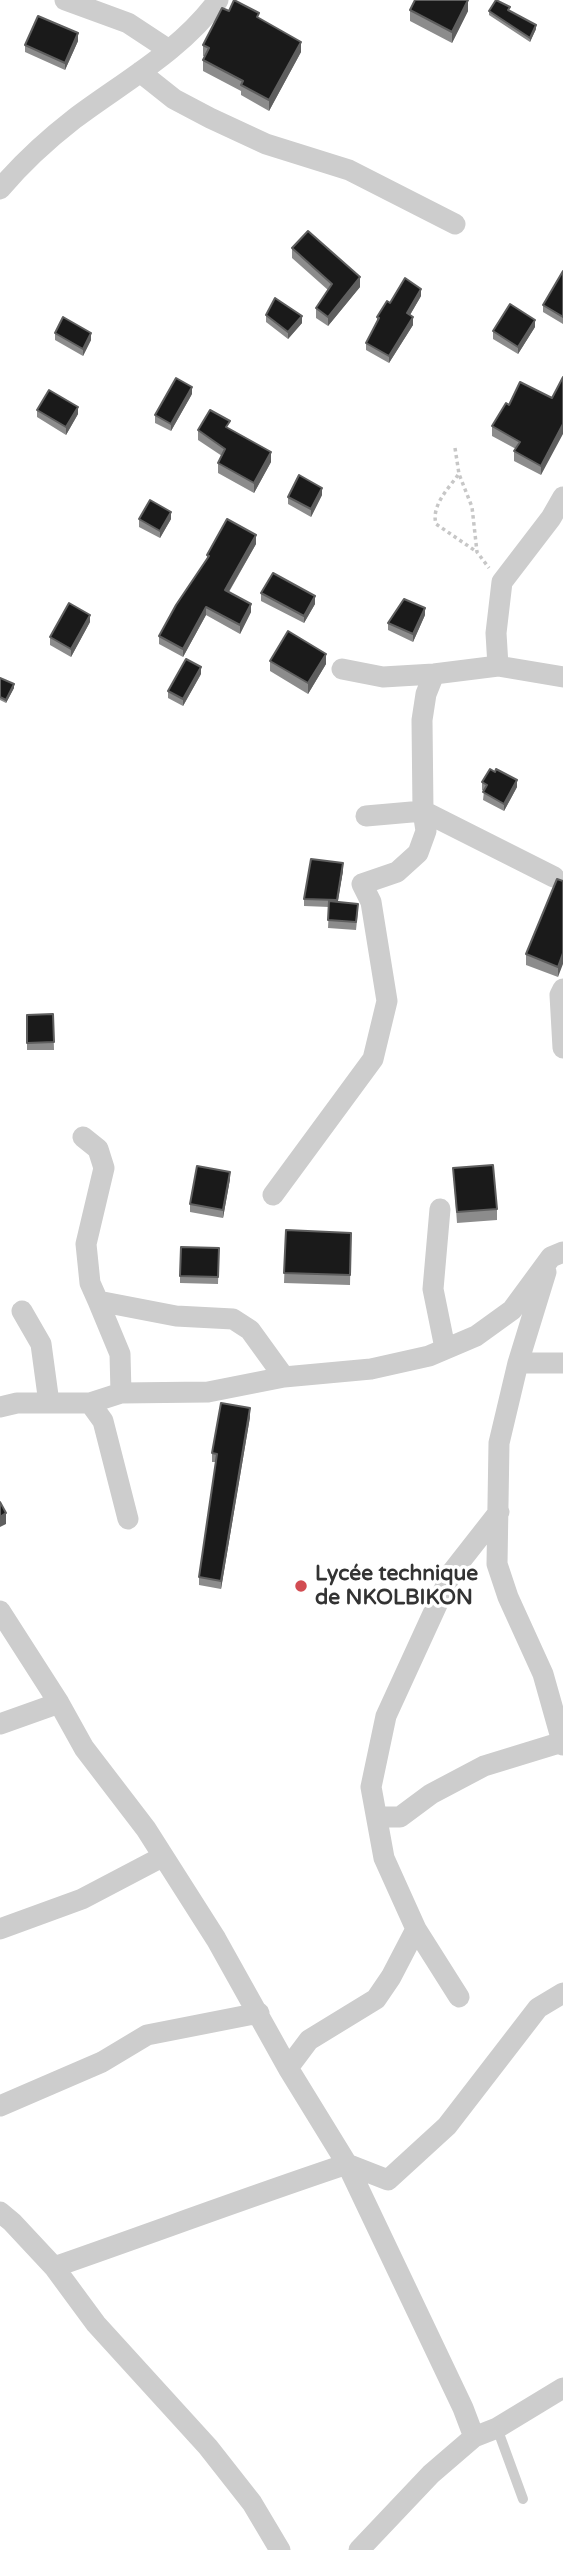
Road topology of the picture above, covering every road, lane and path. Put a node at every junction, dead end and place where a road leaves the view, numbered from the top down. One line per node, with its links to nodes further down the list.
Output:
1 (65, 0): 3 (street)
2 (218, 0): 3 (street)
3 (169, 50): 4 (street)
4 (140, 72): 5 (street); 6 (street)
5 (0, 189)
6 (455, 224)
7 (455, 448): 8 (path)
8 (459, 474): 10 (path); 10 (path)
9 (563, 497): 11 (street)
10 (477, 552): 11 (path)
11 (502, 582): 12 (street)
12 (498, 666): 14 (street); 15 (street)
13 (342, 669): 14 (street)
14 (435, 674): 16 (street)
15 (563, 677)
16 (423, 811): 17 (street); 18 (street); 22 (street)
17 (366, 816)
18 (554, 877)
19 (563, 989): 20 (street)
20 (563, 1047)
21 (83, 1137): 25 (street)
22 (273, 1195)
23 (440, 1209): 27 (street)
24 (557, 1255): 27 (street); 28 (street)
25 (98, 1301): 30 (street); 31 (street)
26 (22, 1311): 32 (street)
27 (444, 1348): 30 (street)
28 (518, 1363): 29 (street); 35 (street)
29 (563, 1363)
30 (284, 1377): 31 (street)
31 (121, 1393): 33 (street)
32 (49, 1403): 33 (street); 34 (street)
33 (90, 1403): 36 (street)
34 (0, 1407)
35 (499, 1511): 40 (street); 41 (street)
36 (128, 1519)
37 (0, 1611): 38 (street)
38 (59, 1703): 39 (street); 42 (street)
39 (0, 1724)
40 (562, 1744): 41 (street)
41 (377, 1817): 44 (street)
42 (162, 1857): 43 (street); 47 (street)
43 (0, 1929)
44 (416, 1929): 46 (street); 48 (street)
45 (563, 1993): 50 (street)
46 (459, 1997)
47 (259, 2013): 48 (street); 49 (street)
48 (288, 2068): 50 (street)
49 (0, 2106)
50 (346, 2164): 52 (street); 55 (street)
51 (0, 2211): 52 (street)
52 (54, 2267): 57 (street)
53 (563, 2388): 54 (street)
54 (497, 2428): 55 (street); 56 (lane)
55 (474, 2437): 58 (street)
56 (523, 2499)
57 (280, 2550)
58 (359, 2550)

